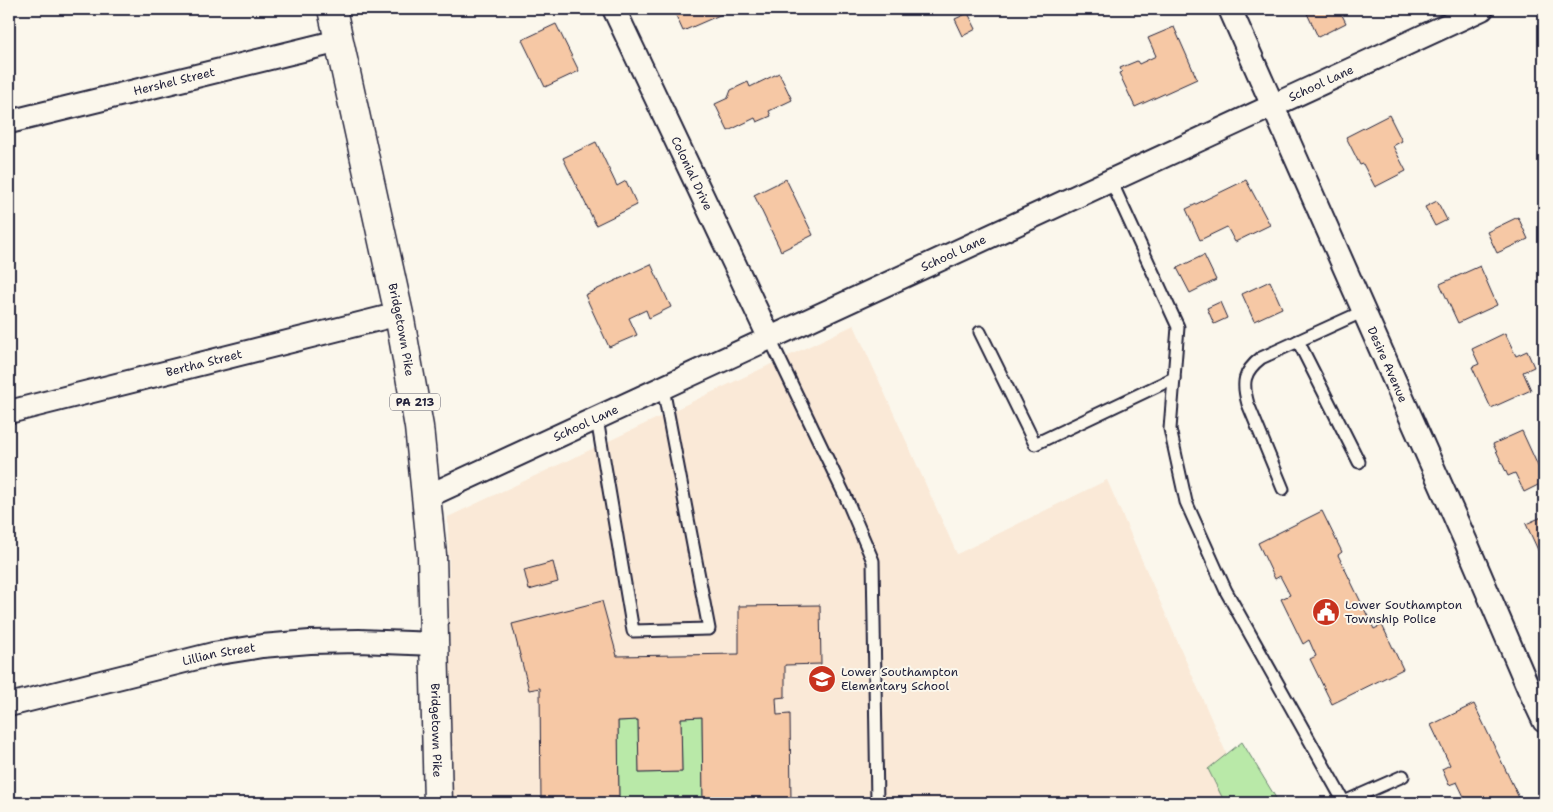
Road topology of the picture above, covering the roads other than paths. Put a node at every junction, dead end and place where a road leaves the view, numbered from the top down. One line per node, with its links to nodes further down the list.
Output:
1 (332, 9): 5 (main road, Bridgetown Pike / PA 213)
2 (614, 9): 12 (street, Colonial Drive)
3 (1230, 9): 6 (street, Desire Avenue)
4 (1482, 9): 6 (street, School Lane)
5 (339, 40): 7 (street, Hershel Street); 10 (main road, Bridgetown Pike / PA 213)
6 (1273, 106): 8 (street, School Lane); 9 (street, Desire Avenue)
7 (9, 122)
8 (1111, 181): 12 (street, School Lane); 14 (lane)
9 (1364, 311): 13 (lane); 23 (street, Desire Avenue)
10 (399, 314): 16 (street, Bertha Street); 20 (main road, Bridgetown Pike / PA 213)
11 (980, 332): 14 (lane)
12 (770, 339): 15 (street, School Lane); 26 (lane)
13 (1298, 341): 18 (lane); 19 (lane)
14 (1174, 378): 24 (lane)
15 (663, 388): 17 (street, School Lane); 17 (lane)
16 (9, 412)
17 (597, 419): 20 (street, School Lane)
18 (1359, 462)
19 (1283, 489)
20 (426, 497): 21 (main road, Bridgetown Pike / PA 213)
21 (435, 644): 22 (street, Lillian Street); 25 (main road, Bridgetown Pike / PA 213)
22 (9, 705)
23 (1544, 721)
24 (1403, 776)
25 (438, 803)
26 (877, 803)

